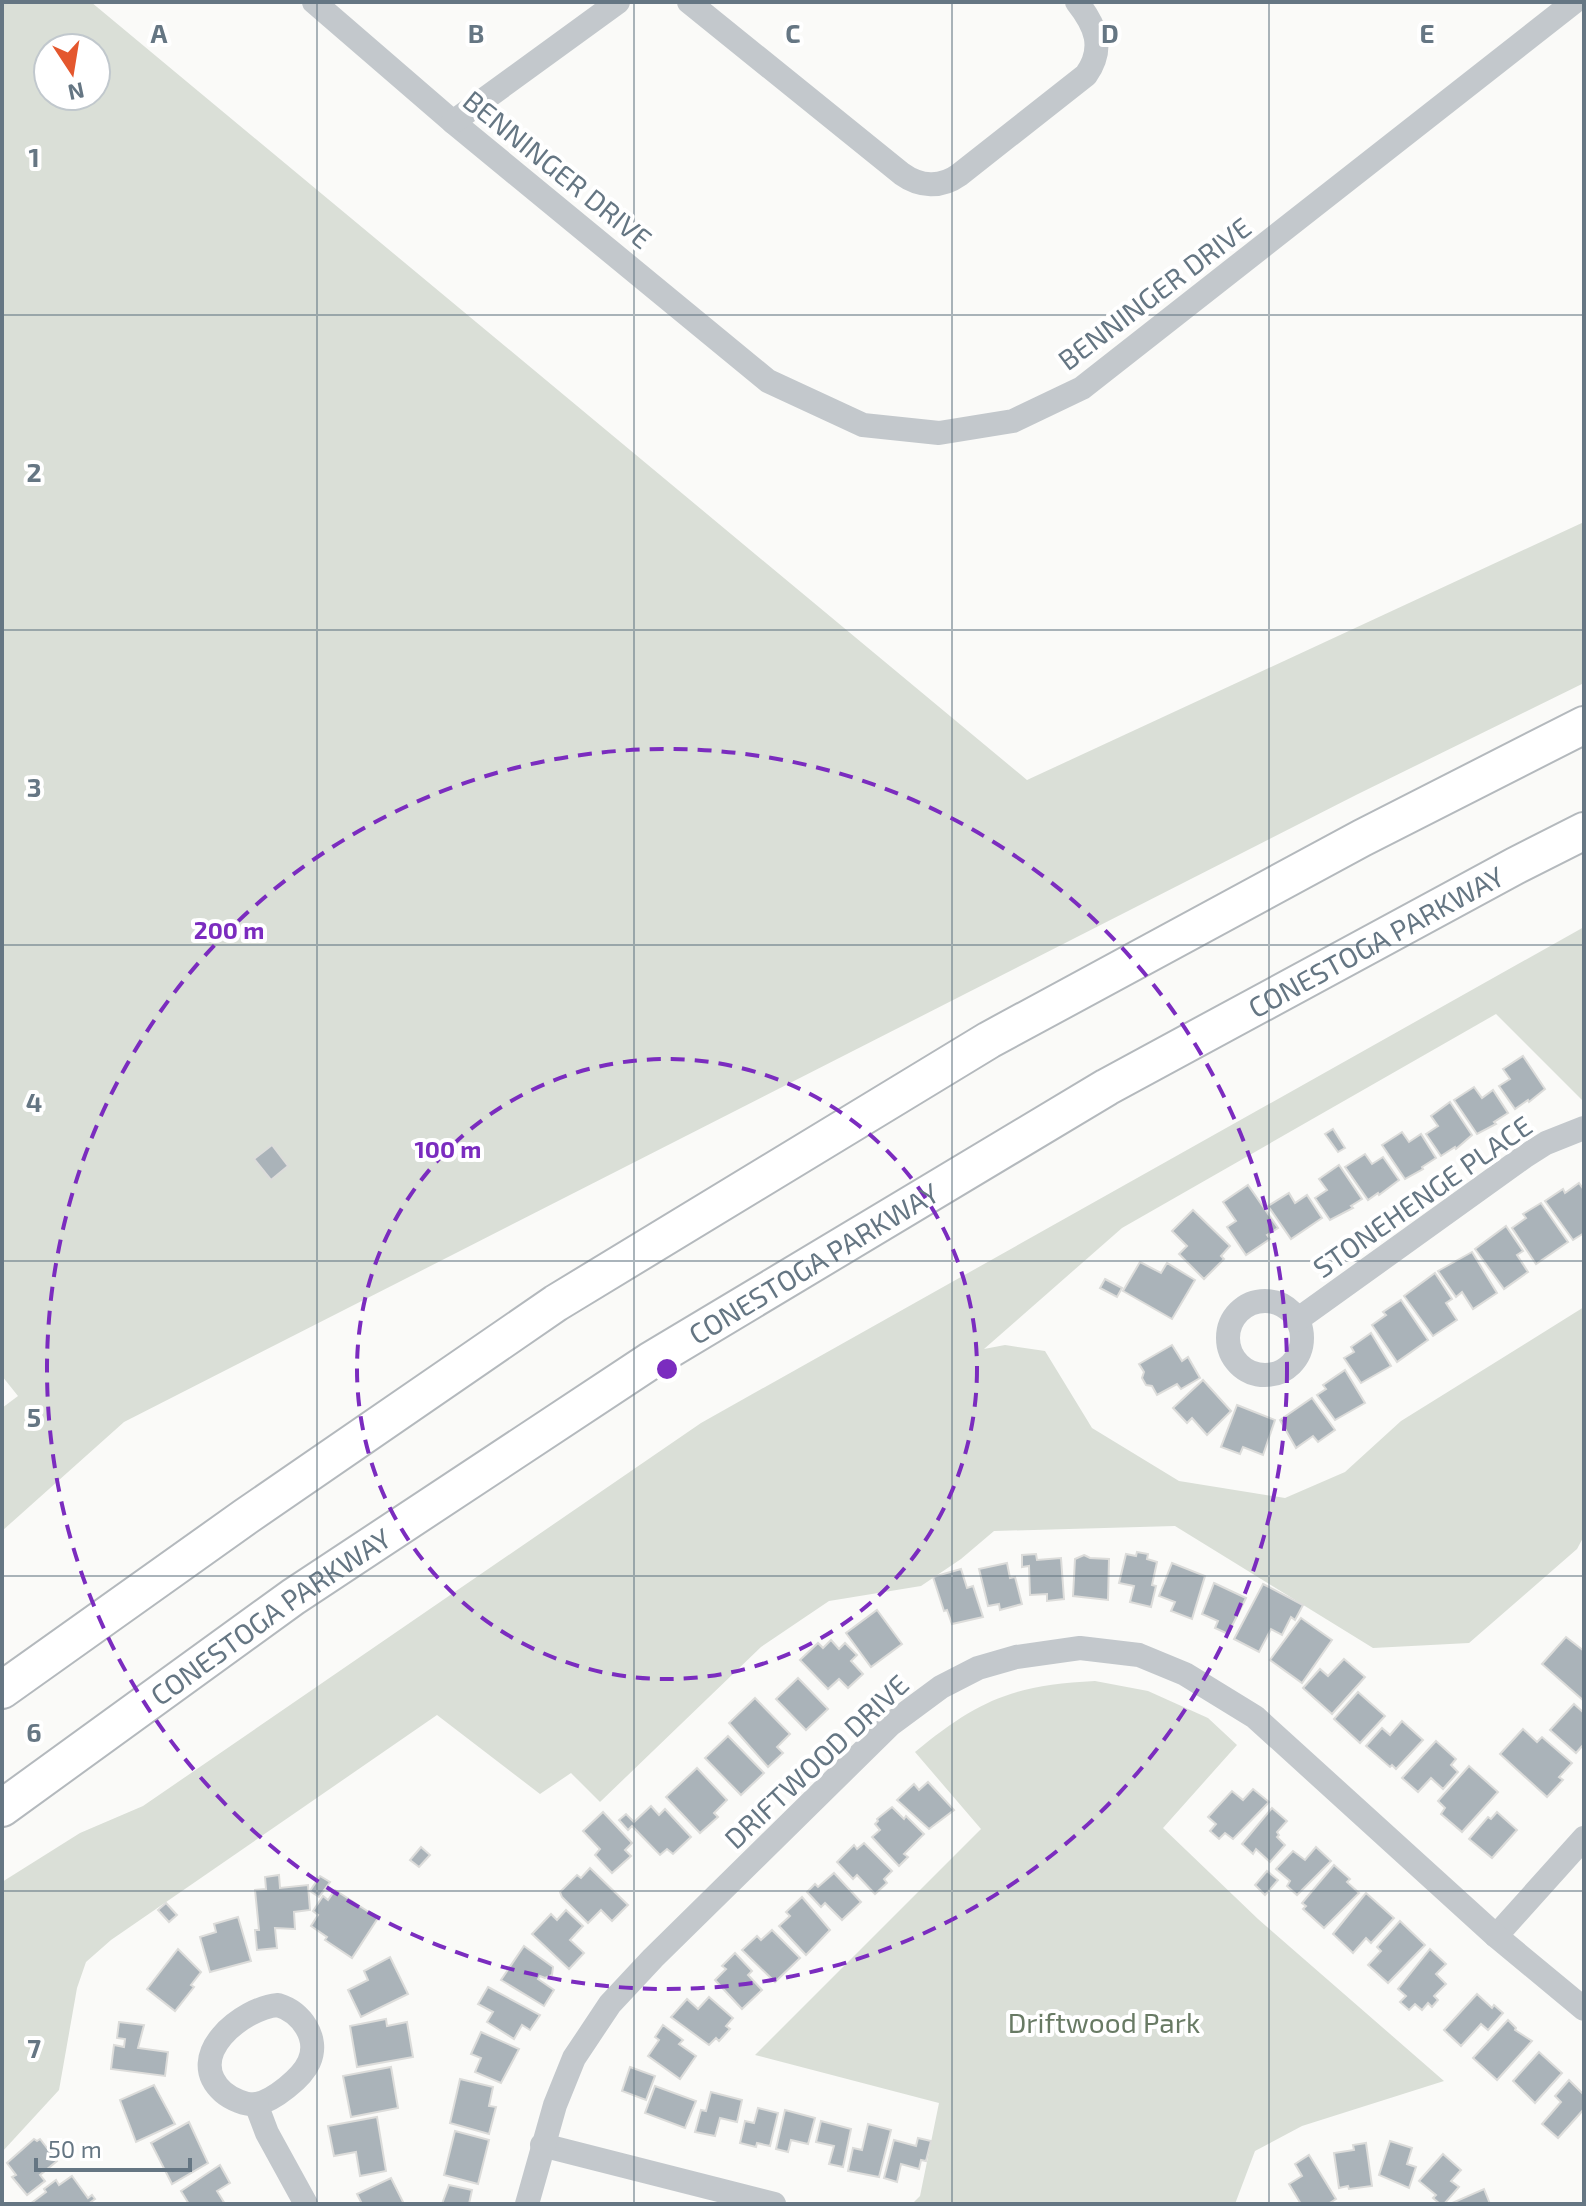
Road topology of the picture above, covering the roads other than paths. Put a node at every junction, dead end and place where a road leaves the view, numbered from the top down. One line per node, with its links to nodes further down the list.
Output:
1 (314, 2): 6 (street, BENNINGER DRIVE)
2 (618, 2): 6 (street)
3 (689, 2): 4 (street)
4 (1077, 2)
5 (1574, 2): 6 (street, BENNINGER DRIVE)
6 (453, 122)
7 (1584, 725): 11 (highway)
8 (1584, 831): 12 (highway, CONESTOGA PARKWAY)
9 (1584, 1128): 10 (street, STONEHENGE PLACE)
10 (1297, 1320)
11 (2, 1690)
12 (2, 1808)
13 (1584, 1838): 14 (street)
14 (1496, 1936): 15 (street, DRIFTWOOD DRIVE); 17 (street, DRIFTWOOD DRIVE)
15 (1584, 2009)
16 (256, 2104): 16 (street); 18 (street)
17 (542, 2145): 19 (street, DRIFTWOOD DRIVE); 20 (street)
18 (306, 2204)
19 (527, 2204)
20 (774, 2204)

